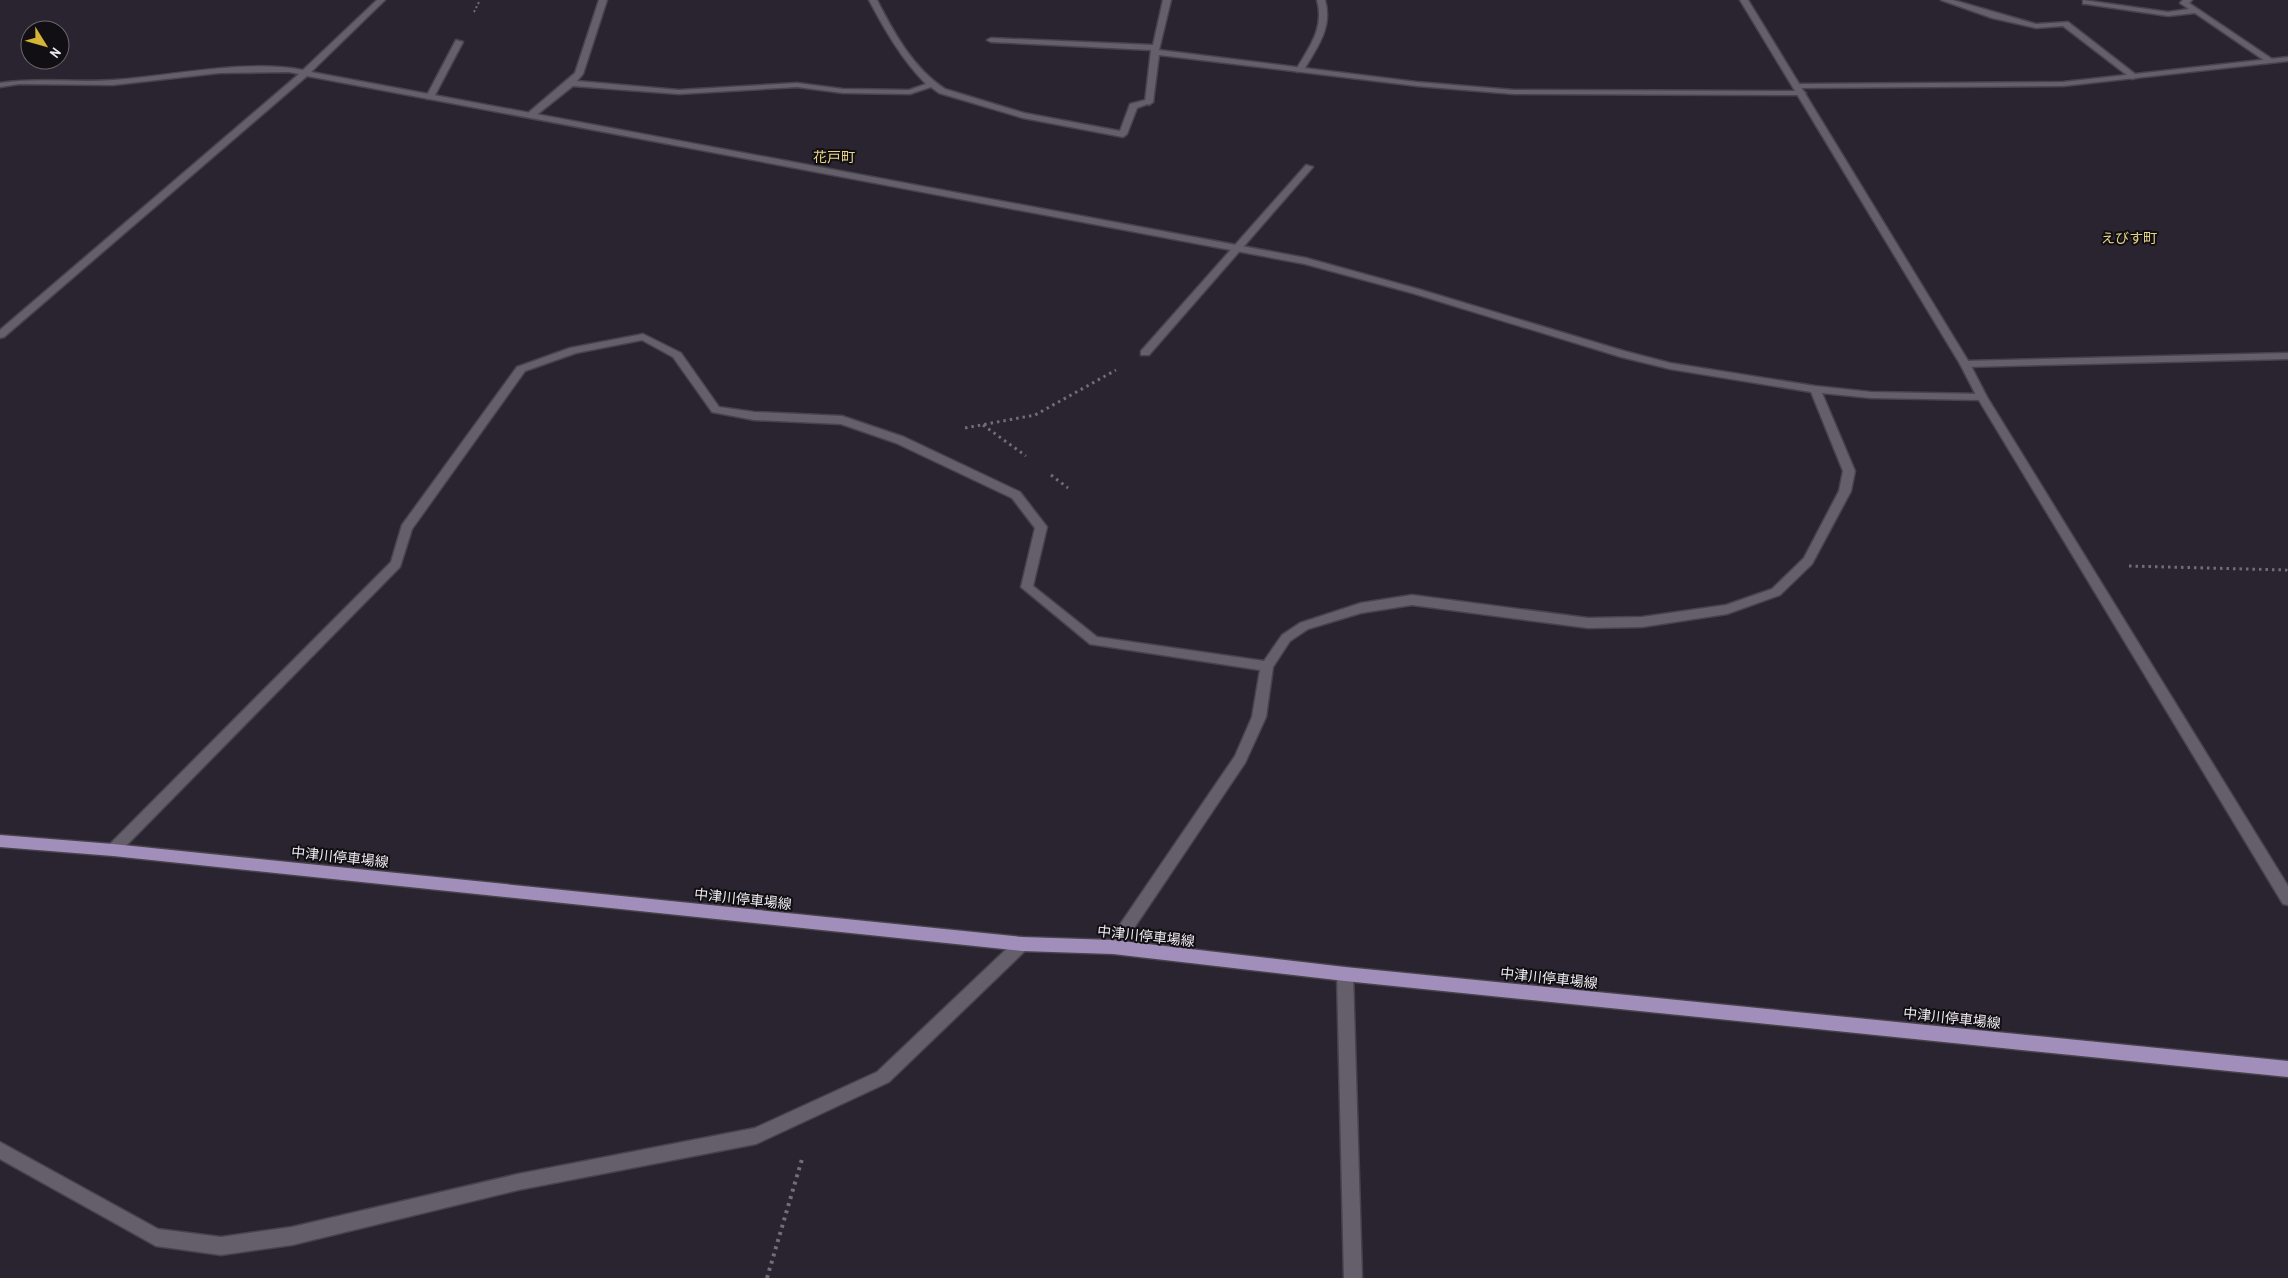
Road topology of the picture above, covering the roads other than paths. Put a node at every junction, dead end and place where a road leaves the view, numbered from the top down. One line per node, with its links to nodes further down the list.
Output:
1 (381, 0): 17 (street)
2 (603, 0): 19 (street)
3 (874, 0): 21 (street)
4 (1167, 0): 13 (street)
5 (1321, 0): 16 (street)
6 (1744, 0): 22 (street)
7 (1945, 0): 18 (street)
8 (2188, 0): 10 (street)
9 (2086, 2): 10 (street)
10 (2196, 11): 15 (street)
11 (991, 40): 13 (street)
12 (460, 42): 23 (street)
13 (1156, 50): 16 (street); 21 (street)
14 (2288, 59): 15 (street)
15 (2271, 61): 18 (street)
16 (1300, 70): 22 (street)
17 (304, 74): 20 (street); 23 (street); 27 (street)
18 (2135, 77): 22 (street)
19 (571, 83): 21 (street); 24 (street)
20 (0, 85)
21 (930, 85)
22 (1800, 90): 30 (street)
23 (430, 97): 24 (street)
24 (531, 115): 26 (street)
25 (1309, 168): 26 (street)
26 (1236, 248): 28 (street); 31 (street)
27 (0, 335)
28 (1145, 353)
29 (2288, 356): 30 (street)
30 (1965, 364): 32 (street)
31 (1815, 389): 32 (street); 33 (street)
32 (1982, 397): 36 (street)
33 (1267, 666): 35 (street); 38 (street)
34 (0, 841): 35 (main road, 中津川停車場線)
35 (114, 850): 37 (main road, 中津川停車場線)
36 (2288, 899)
37 (1022, 944): 38 (main road, 中津川停車場線); 41 (street)
38 (1113, 947): 39 (main road, 中津川停車場線)
39 (1345, 974): 40 (main road, 中津川停車場線); 42 (street)
40 (2288, 1069)
41 (0, 1150)
42 (1353, 1278)

